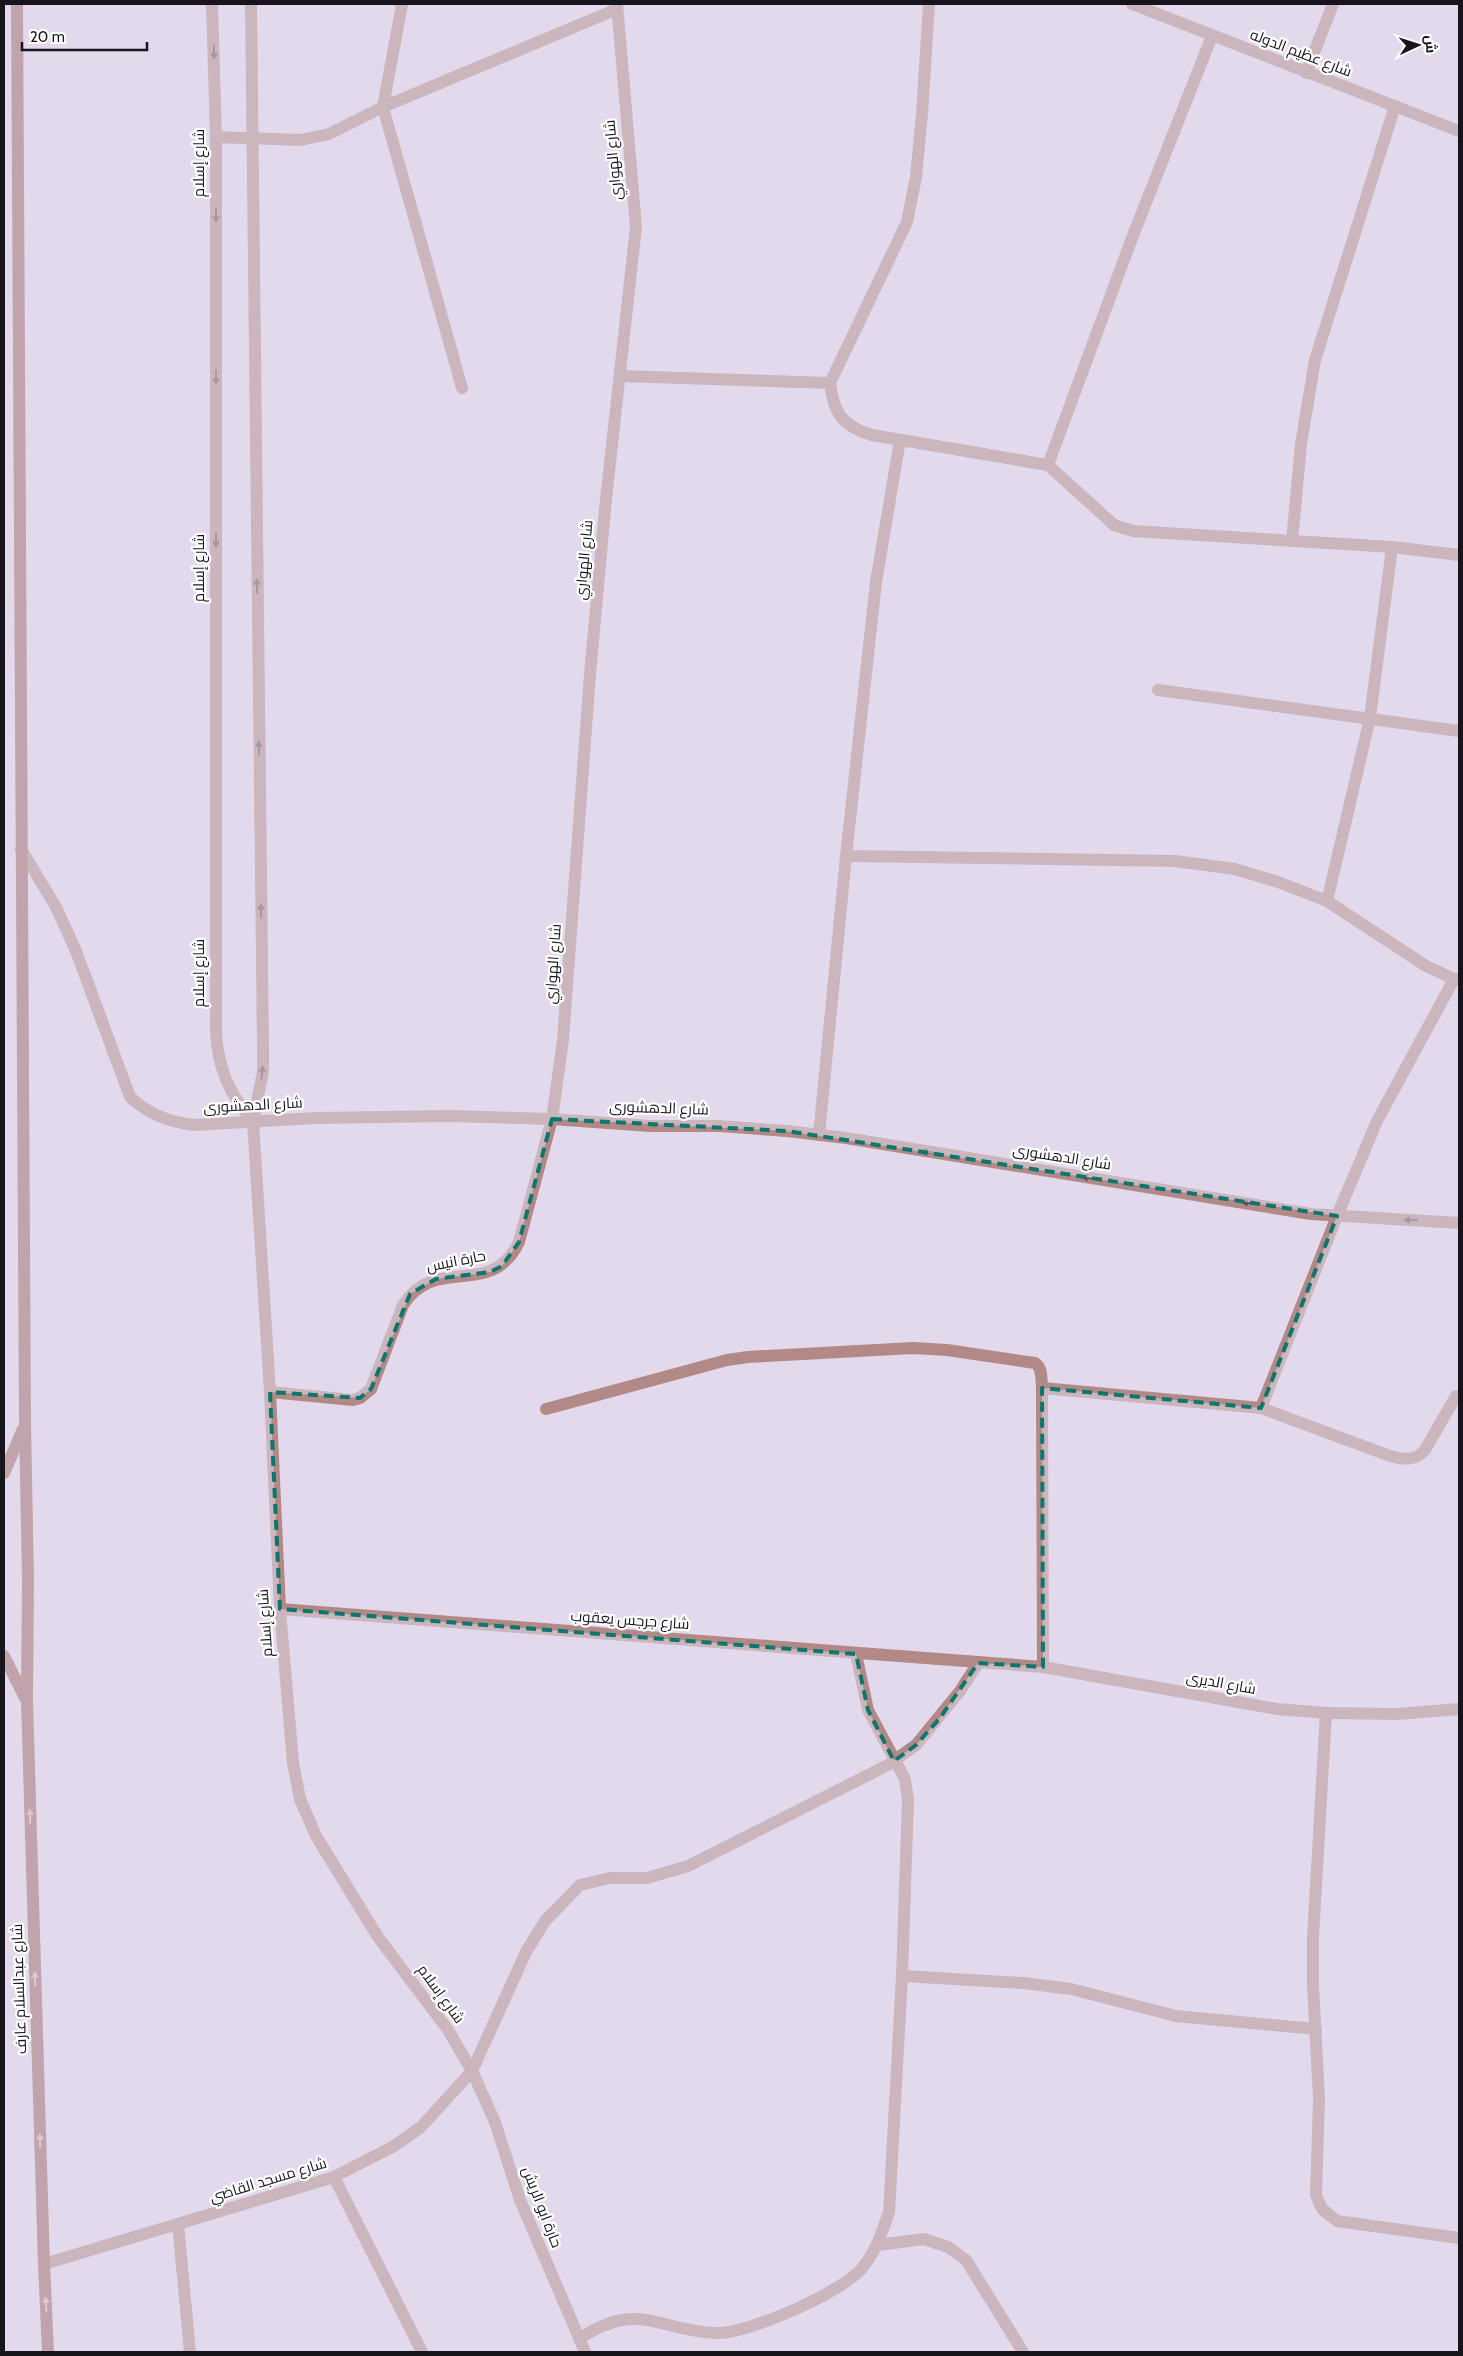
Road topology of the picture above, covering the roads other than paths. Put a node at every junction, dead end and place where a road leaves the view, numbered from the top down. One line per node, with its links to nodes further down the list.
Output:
1 (17, 4): 27 (main road, شارع عبدالسلام عارف)
2 (212, 4): 14 (street, شارع إسلام, one-way to 14)
3 (250, 4): 15 (street, شارع إسلام)
4 (402, 4): 12 (street)
5 (929, 4): 17 (street)
6 (1132, 4): 9 (street, شارع عظيم الدوله)
7 (1334, 4): 10 (street)
8 (617, 6): 12 (street); 16 (street, شارع الهواري)
9 (1212, 36): 10 (street, شارع عظيم الدوله); 20 (street)
10 (1306, 73): 11 (street, شارع عظيم الدوله)
11 (1395, 106): 13 (street, شارع عظيم الدوله); 21 (street)
12 (383, 107): 15 (street); 18 (street)
13 (1459, 131)
14 (216, 137): 15 (street); 32 (street, شارع إسلام, one-way to 32)
15 (252, 138): 32 (street, شارع إسلام, one-way to 15)
16 (620, 376): 17 (street); 31 (street, شارع الهواري)
17 (830, 384): 19 (street)
18 (462, 388)
19 (900, 440): 20 (street); 28 (street)
20 (1048, 465): 21 (street)
21 (1292, 542): 22 (street)
22 (1392, 547): 23 (street); 25 (street)
23 (1459, 555)
24 (1158, 690): 25 (street)
25 (1370, 718): 26 (street); 29 (street)
26 (1459, 731)
27 (21, 849): 32 (street, شارع الدهشورى); 41 (main road, شارع عبدالسلام عارف)
28 (846, 856): 29 (street); 33 (street)
29 (1327, 901): 30 (street)
30 (1456, 979): 34 (street)
31 (552, 1119): 32 (street, شارع الدهشورى); 33 (street, شارع الدهشورى); 37 (street, حارة انيس)
32 (253, 1121): 37 (street, شارع إسلام)
33 (819, 1135): 34 (street, شارع الدهشورى, one-way to 33)
34 (1337, 1216): 35 (street, شارع الدهشورى, one-way to 34); 39 (street)
35 (1459, 1223)
36 (1042, 1388): 39 (street); 40 (street); 47 (street)
37 (270, 1392): 43 (street, شارع إسلام)
38 (1456, 1396): 39 (street)
39 (1261, 1408)
40 (546, 1409)
41 (25, 1423): 42 (main road); 48 (main road, شارع عبدالسلام عارف)
42 (4, 1473)
43 (280, 1609): 44 (street, شارع جرجس يعقوب); 54 (street, شارع إسلام)
44 (856, 1654): 46 (street, شارع جرجس يعقوب); 51 (street)
45 (4, 1656): 48 (main road)
46 (978, 1663): 47 (street, شارع الديرى); 51 (street, شارع مسجد القاضي)
47 (1043, 1667): 50 (street, شارع الديرى)
48 (27, 1702): 59 (main road, شارع عبدالسلام عارف, one-way to 48)
49 (1459, 1708): 50 (street, شارع الديرى)
50 (1326, 1713): 53 (street)
51 (894, 1761): 52 (street); 54 (street, شارع مسجد القاضي)
52 (902, 1976): 53 (street); 58 (street)
53 (1316, 2029): 57 (street)
54 (472, 2071): 55 (street, شارع مسجد القاضي); 60 (street, حارة ابو الريش)
55 (334, 2178): 56 (street, شارع مسجد القاضي); 63 (street)
56 (178, 2224): 59 (street, شارع مسجد القاضي); 62 (street)
57 (1459, 2238)
58 (878, 2245): 60 (street); 65 (street)
59 (44, 2264): 61 (main road, شارع عبدالسلام عارف, one-way to 59)
60 (579, 2339): 64 (street, حارة ابو الريش)
61 (48, 2352)
62 (190, 2352)
63 (422, 2352)
64 (585, 2352)
65 (1022, 2352)

